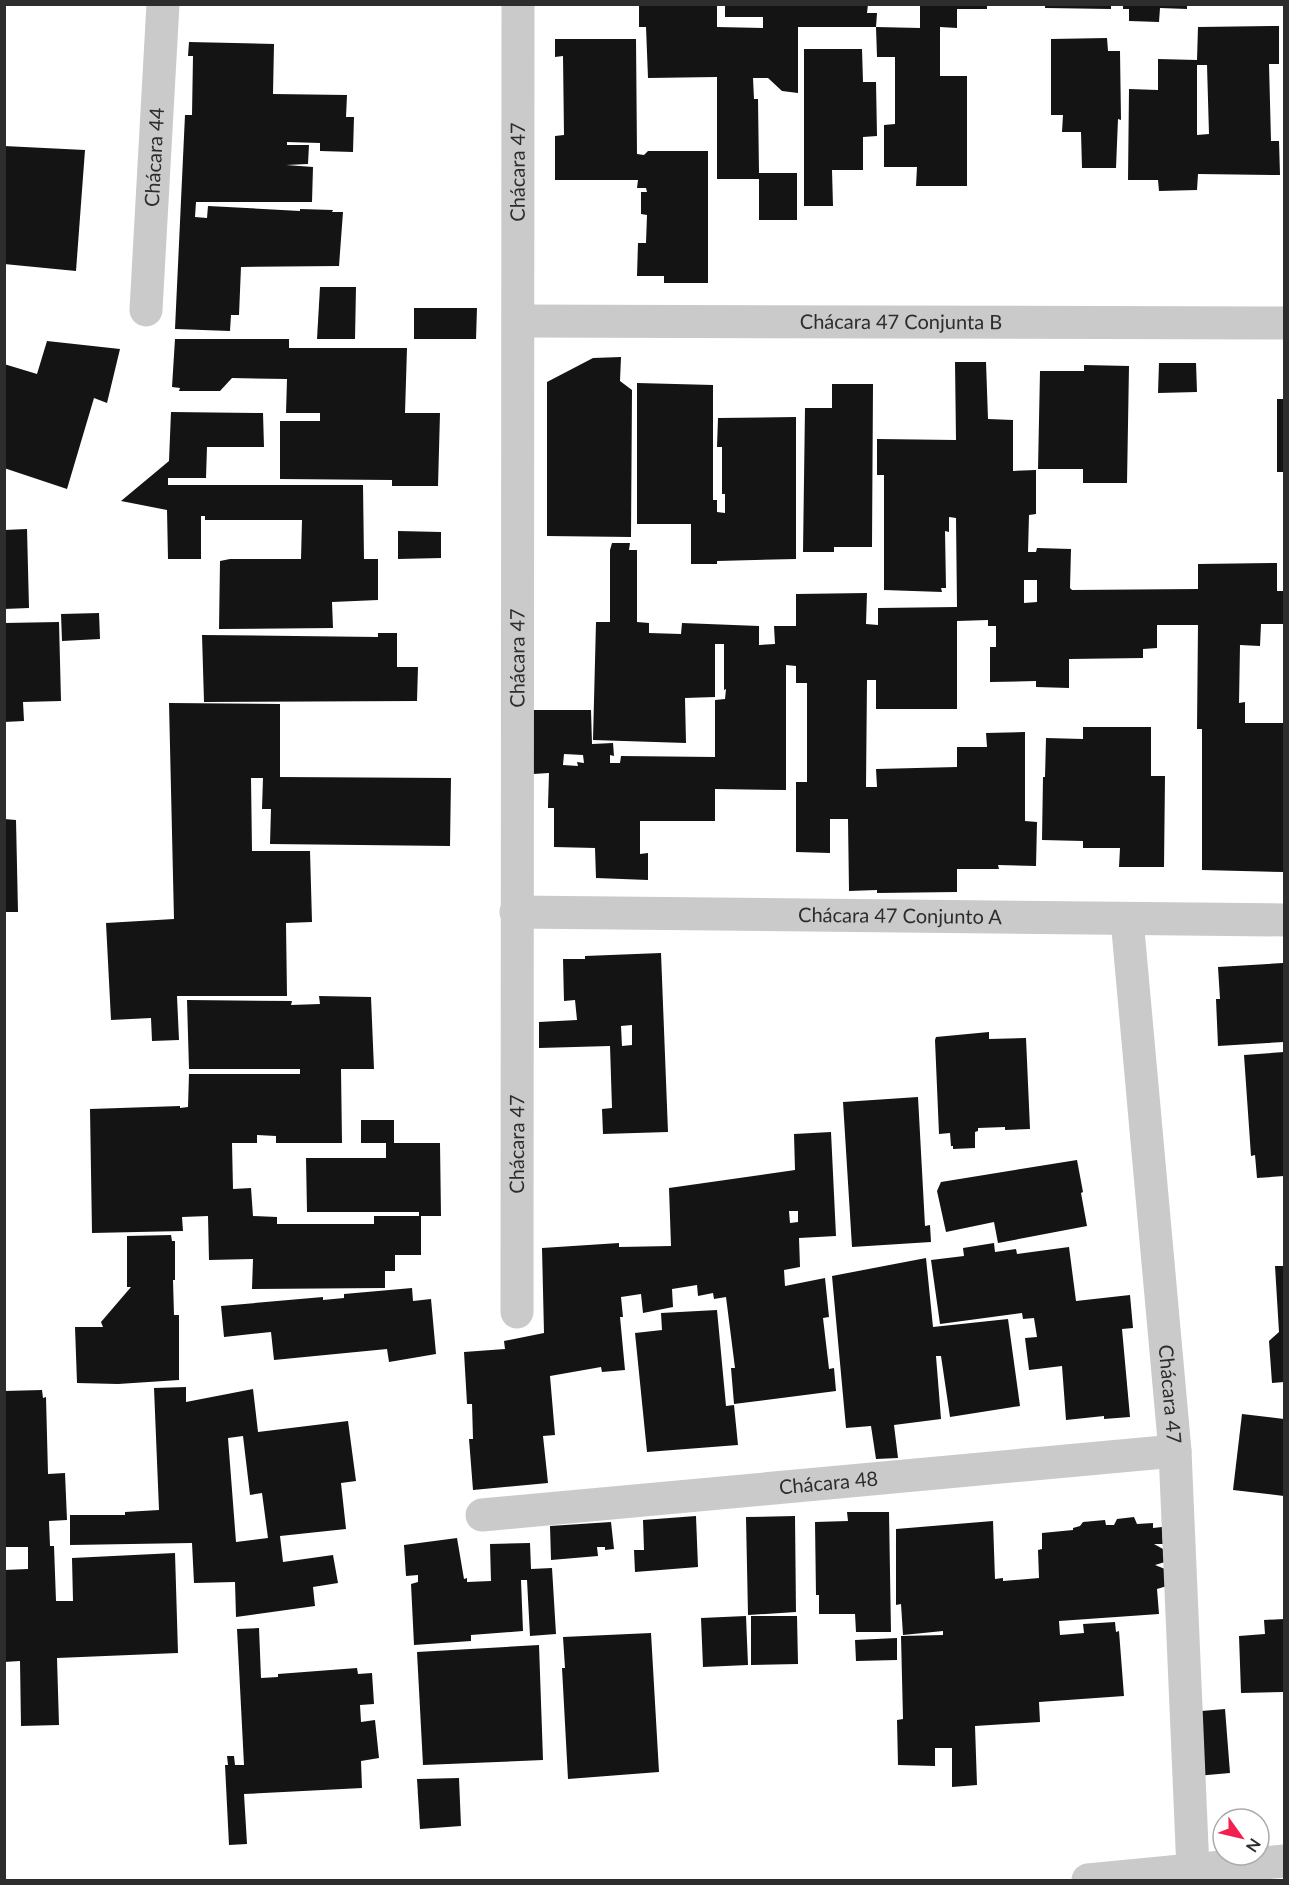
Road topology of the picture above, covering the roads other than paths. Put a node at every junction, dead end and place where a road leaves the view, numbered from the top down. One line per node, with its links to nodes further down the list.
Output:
1 (163, 4): 3 (street, Chácara 44)
2 (518, 4): 4 (street, Chácara 47)
3 (146, 310)
4 (519, 321): 5 (street, Chácara 47 Conjunta B); 6 (street, Chácara 47)
5 (1284, 322)
6 (516, 912): 7 (street, Chácara 47 Conjunto A); 9 (street, Chácara 47)
7 (1127, 919): 8 (street, Chácara 47 Conjunto A); 10 (street, Chácara 47)
8 (1284, 920)
9 (517, 1312)
10 (1175, 1451): 11 (street, Chácara 48); 13 (street, Chácara 47)
11 (482, 1515)
12 (1284, 1862): 13 (street)
13 (1193, 1870): 14 (street)
14 (1088, 1881)

